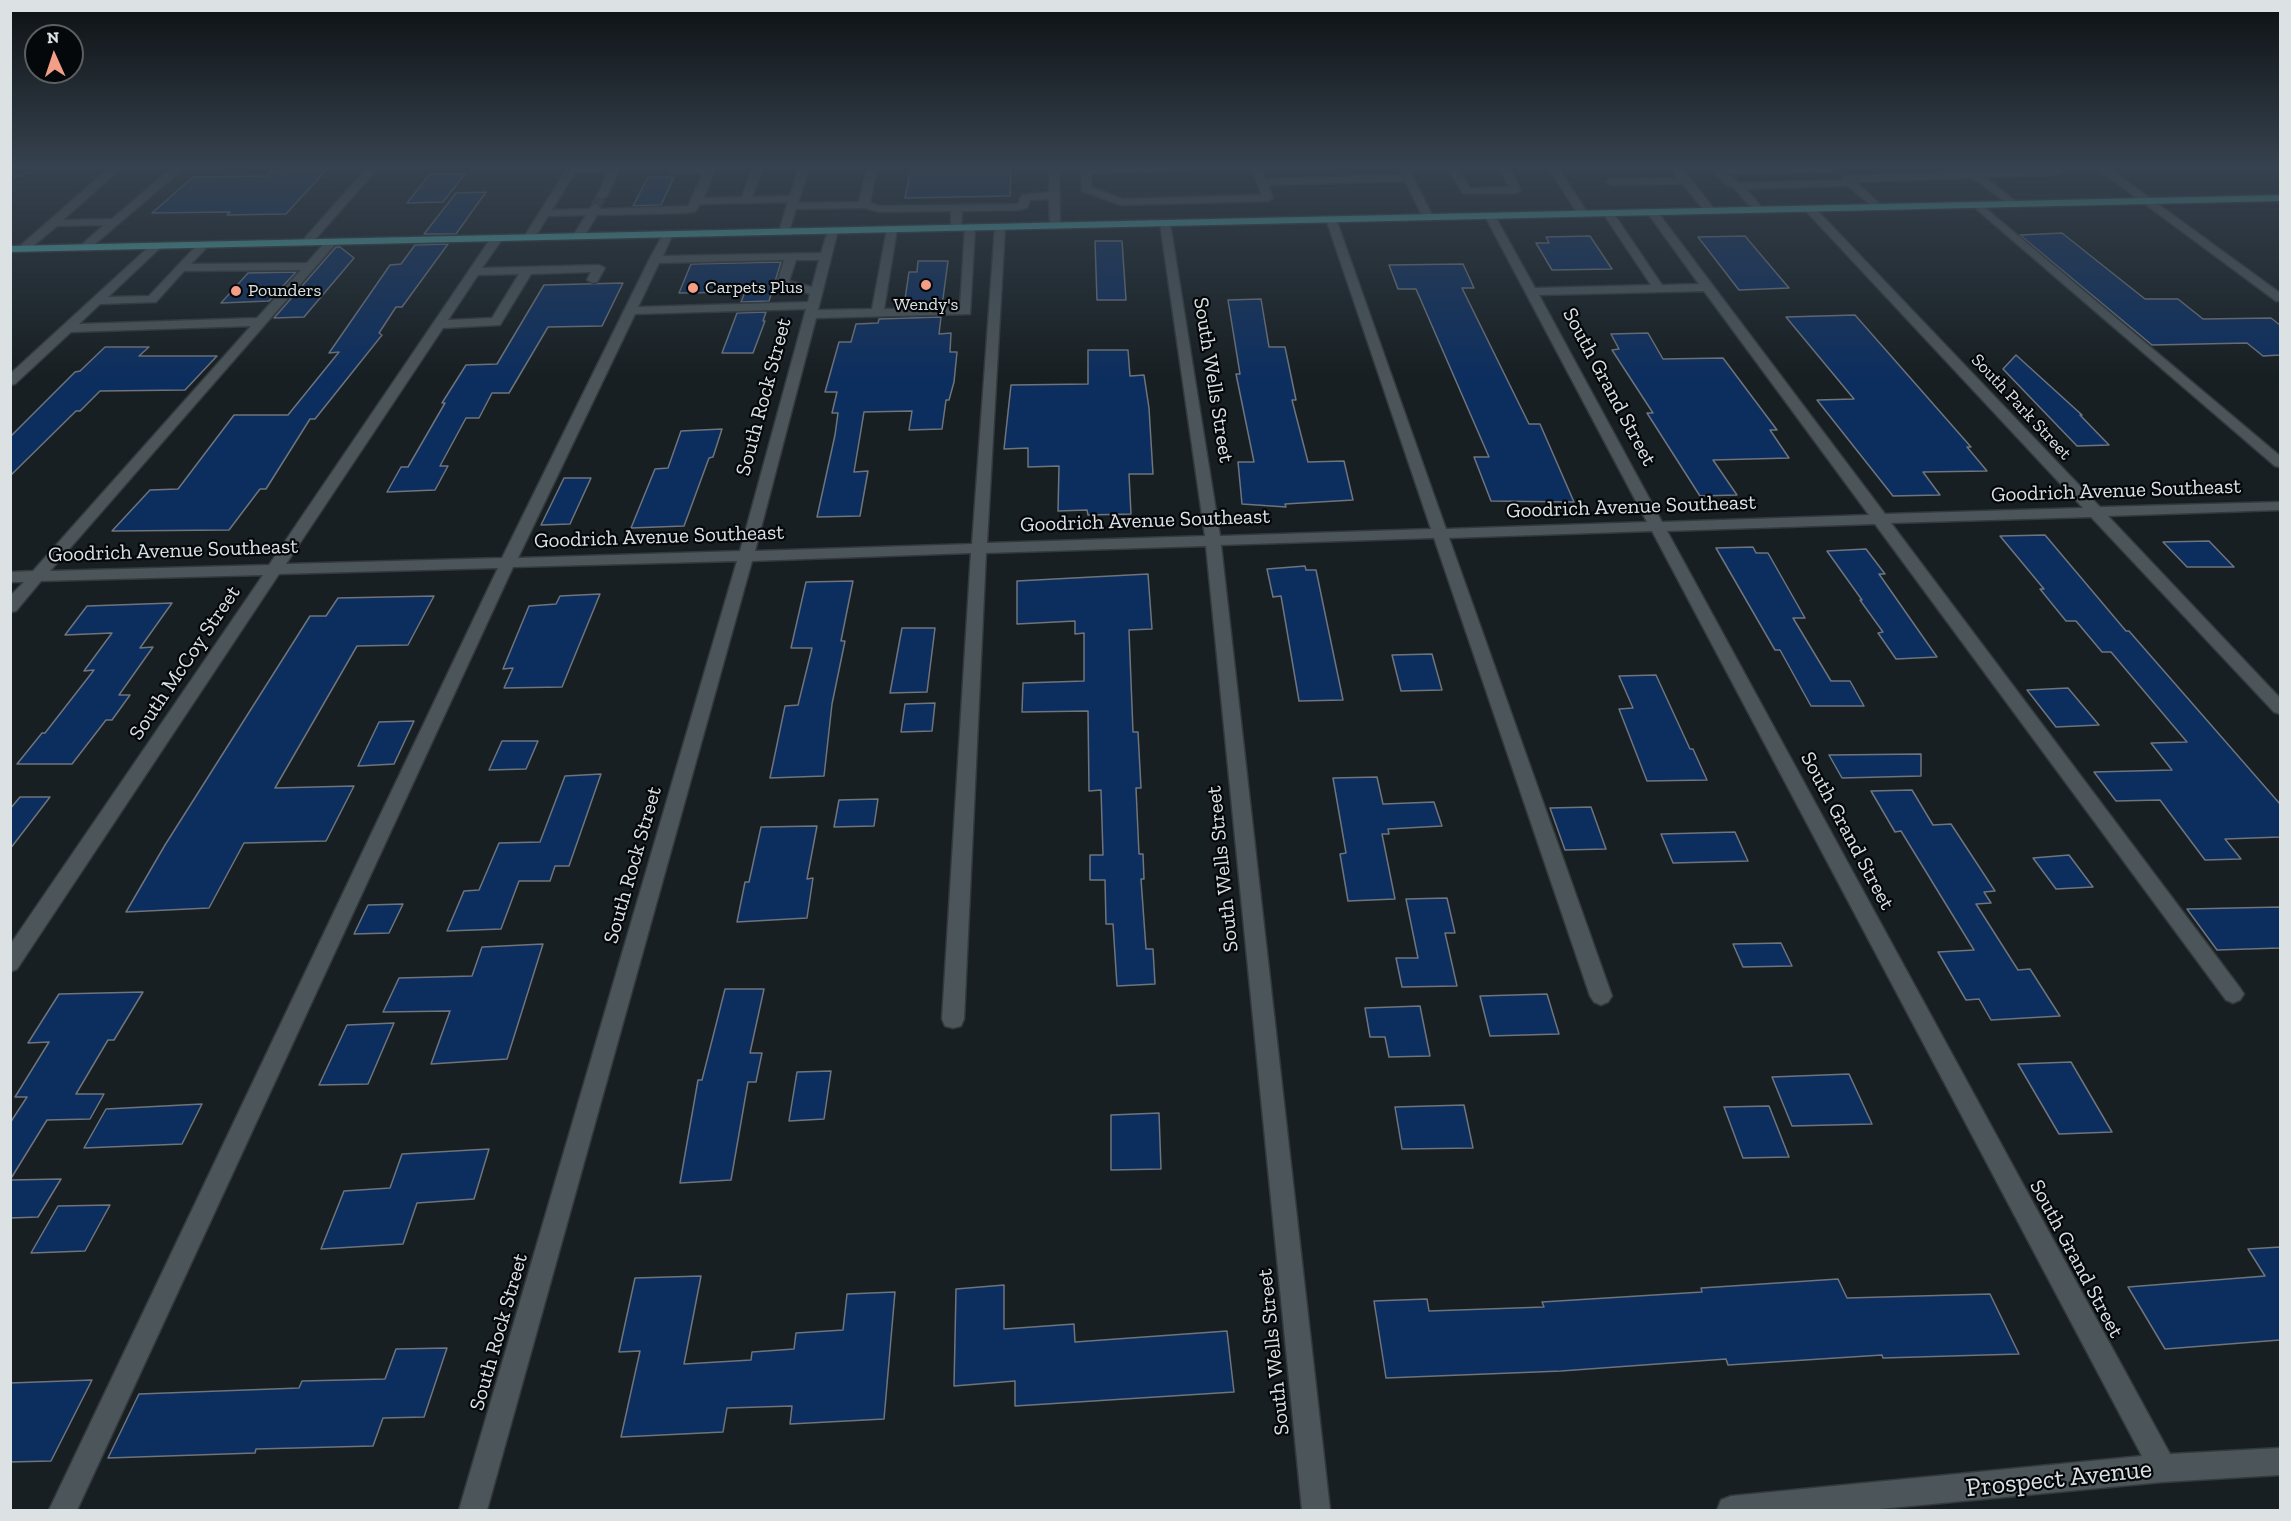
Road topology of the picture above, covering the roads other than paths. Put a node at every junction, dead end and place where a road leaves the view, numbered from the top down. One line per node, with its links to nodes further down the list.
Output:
1 (36, 238): 24 (street)
2 (96, 238): 22 (street)
3 (311, 238): 18 (street)
4 (497, 238): 19 (highway); 33 (street, South McCoy Street)
5 (666, 238): 27 (street)
6 (831, 238): 25 (street, South Rock Street)
7 (890, 238): 29 (street)
8 (970, 238): 28 (street)
9 (999, 238): 54 (street)
10 (1167, 238): 53 (street, South Wells Street)
11 (1338, 238): 52 (street)
12 (1502, 238): 37 (street, South Grand Street)
13 (1625, 238): 36 (street)
14 (1671, 238): 35 (street)
15 (1837, 238): 49 (street, South Park Street)
16 (2017, 238): 47 (street)
17 (2197, 238): 38 (street)
18 (307, 242): 19 (highway); 20 (highway)
19 (331, 242): 30 (street)
20 (203, 245): 21 (highway); 31 (street)
21 (156, 246): 22 (highway); 39 (street)
22 (85, 248): 24 (highway)
23 (10, 249): 24 (highway)
24 (23, 249)
25 (826, 256): 26 (street); 40 (street, South Rock Street)
26 (790, 257): 27 (street); 40 (street)
27 (655, 260): 41 (street)
28 (969, 261): 29 (street); 42 (street)
29 (886, 264): 42 (street)
30 (310, 266): 31 (street); 43 (street)
31 (183, 268): 39 (street)
32 (527, 271): 33 (street); 34 (street); 44 (street)
33 (474, 272): 44 (street, South McCoy Street)
34 (593, 280)
35 (1708, 287): 36 (street); 50 (street)
36 (1659, 289): 37 (street)
37 (1532, 292): 51 (street, South Grand Street)
38 (2280, 298)
39 (97, 301): 45 (street)
40 (814, 304): 41 (street); 42 (street); 55 (street, South Rock Street)
41 (630, 311): 56 (street)
42 (877, 313)
43 (260, 322): 45 (street); 58 (street)
44 (439, 324): 57 (street, South McCoy Street)
45 (68, 328): 46 (street)
46 (10, 381)
47 (2280, 463)
48 (2280, 506): 49 (street, Goodrich Avenue Southeast)
49 (2096, 513): 50 (street, Goodrich Avenue Southeast); 61 (street, South Park Street)
50 (1882, 520): 51 (street, Goodrich Avenue Southeast); 63 (street)
51 (1660, 527): 52 (street, Goodrich Avenue Southeast); 67 (street, South Grand Street)
52 (1440, 533): 53 (street, Goodrich Avenue Southeast); 64 (street)
53 (1213, 540): 54 (street, Goodrich Avenue Southeast); 70 (street, South Wells Street)
54 (979, 548): 55 (street, Goodrich Avenue Southeast); 65 (street)
55 (746, 556): 56 (street, Goodrich Avenue Southeast); 69 (street, South Rock Street)
56 (508, 562): 57 (street, Goodrich Avenue Southeast); 68 (street)
57 (274, 569): 58 (street, Goodrich Avenue Southeast); 62 (street, South McCoy Street)
58 (38, 576): 59 (street, Goodrich Avenue Southeast); 60 (street)
59 (10, 577)
60 (10, 607)
61 (2280, 708)
62 (10, 963)
63 (2233, 994)
64 (1601, 996)
65 (952, 1019)
66 (2280, 1462): 67 (street, Prospect Avenue)
67 (2163, 1468): 71 (street, Prospect Avenue)
68 (63, 1510)
69 (473, 1510)
70 (1316, 1510)
71 (1731, 1510)

